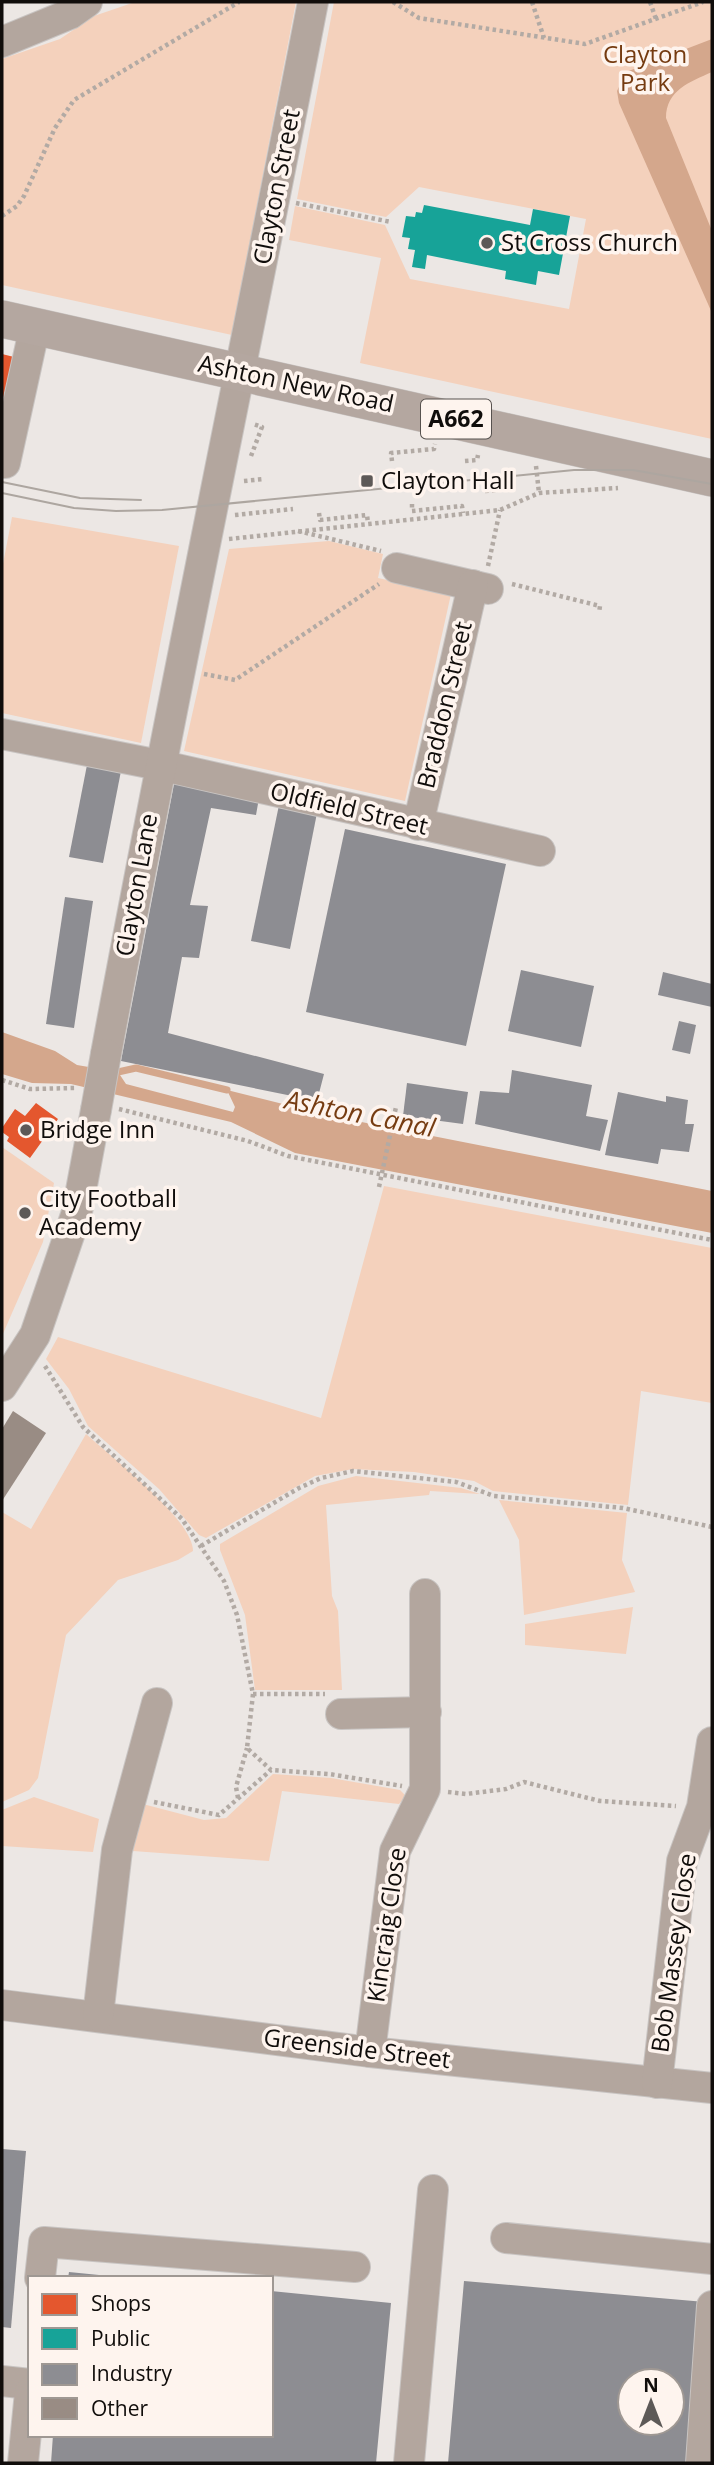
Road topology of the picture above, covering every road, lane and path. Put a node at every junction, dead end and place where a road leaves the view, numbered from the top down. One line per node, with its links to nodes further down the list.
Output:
1 (87, 2): 10 (street)
2 (239, 2): 12 (path)
3 (313, 2): 11 (street, Clayton Street)
4 (393, 2): 9 (path)
5 (531, 2): 9 (path)
6 (650, 2): 8 (path)
7 (703, 2): 8 (path)
8 (656, 19): 9 (path)
9 (544, 38)
10 (2, 42)
11 (275, 199): 13 (path); 15 (street, Clayton Street)
12 (2, 216)
13 (391, 222)
14 (18, 322): 15 (main road, Ashton New Road / A662); 20 (street)
15 (241, 373): 22 (main road, Ashton New Road / A662); 37 (street, Clayton Lane)
16 (436, 436): 18 (path)
17 (477, 460): 19 (path)
18 (392, 461)
19 (465, 461)
20 (5, 463)
21 (264, 478): 23 (path)
22 (712, 478)
23 (242, 481)
24 (498, 490): 25 (path)
25 (485, 491)
26 (539, 493): 29 (path)
27 (412, 504): 31 (path)
28 (293, 509): 32 (path)
29 (500, 510): 31 (path); 36 (path)
30 (320, 513): 33 (path)
31 (463, 513): 33 (path)
32 (233, 515)
33 (368, 523): 34 (path)
34 (227, 540)
35 (390, 570): 36 (street); 37 (path)
36 (481, 587): 40 (street, Braddon Street)
37 (179, 669): 39 (street, Clayton Lane)
38 (2, 734): 39 (street, Oldfield Street)
39 (159, 765): 40 (street, Oldfield Street); 43 (street, Clayton Lane, bridge)
40 (418, 825): 41 (street, Oldfield Street)
41 (540, 851)
42 (2, 1080): 43 (path)
43 (98, 1100): 46 (path); 47 (street, Clayton Lane)
44 (396, 1107): 45 (path, bridge)
45 (379, 1186)
46 (712, 1240)
47 (30, 1342): 48 (street, Clayton Lane); 50 (path)
48 (2, 1386)
49 (712, 1527): 50 (path)
50 (201, 1546): 52 (path)
51 (425, 1594): 54 (street, Kincraig Close)
52 (253, 1694): 55 (path); 57 (path)
53 (157, 1703): 60 (street)
54 (426, 1712): 55 (street); 59 (street, Kincraig Close)
55 (341, 1714)
56 (712, 1742): 62 (street, Bob Massey Close)
57 (247, 1748): 58 (path); 61 (path)
58 (271, 1770): 59 (path); 61 (path)
59 (425, 1789): 62 (path); 65 (street, Kincraig Close)
60 (131, 1797): 61 (path); 64 (street)
61 (238, 1799)
62 (702, 1807): 66 (street, Bob Massey Close)
63 (2, 2006): 64 (street, Greenside Street)
64 (98, 2016): 65 (street, Greenside Street)
65 (370, 2052): 66 (street, Greenside Street)
66 (657, 2082): 67 (street, Greenside Street)
67 (712, 2088)
68 (433, 2190): 78 (street)
69 (506, 2238): 70 (street)
70 (712, 2259)
71 (355, 2267): 72 (street)
72 (40, 2276)
73 (712, 2306): 79 (street)
74 (2, 2381): 75 (street)
75 (28, 2384)
76 (28, 2401): 77 (street)
77 (16, 2453)
78 (409, 2463)
79 (701, 2463)

